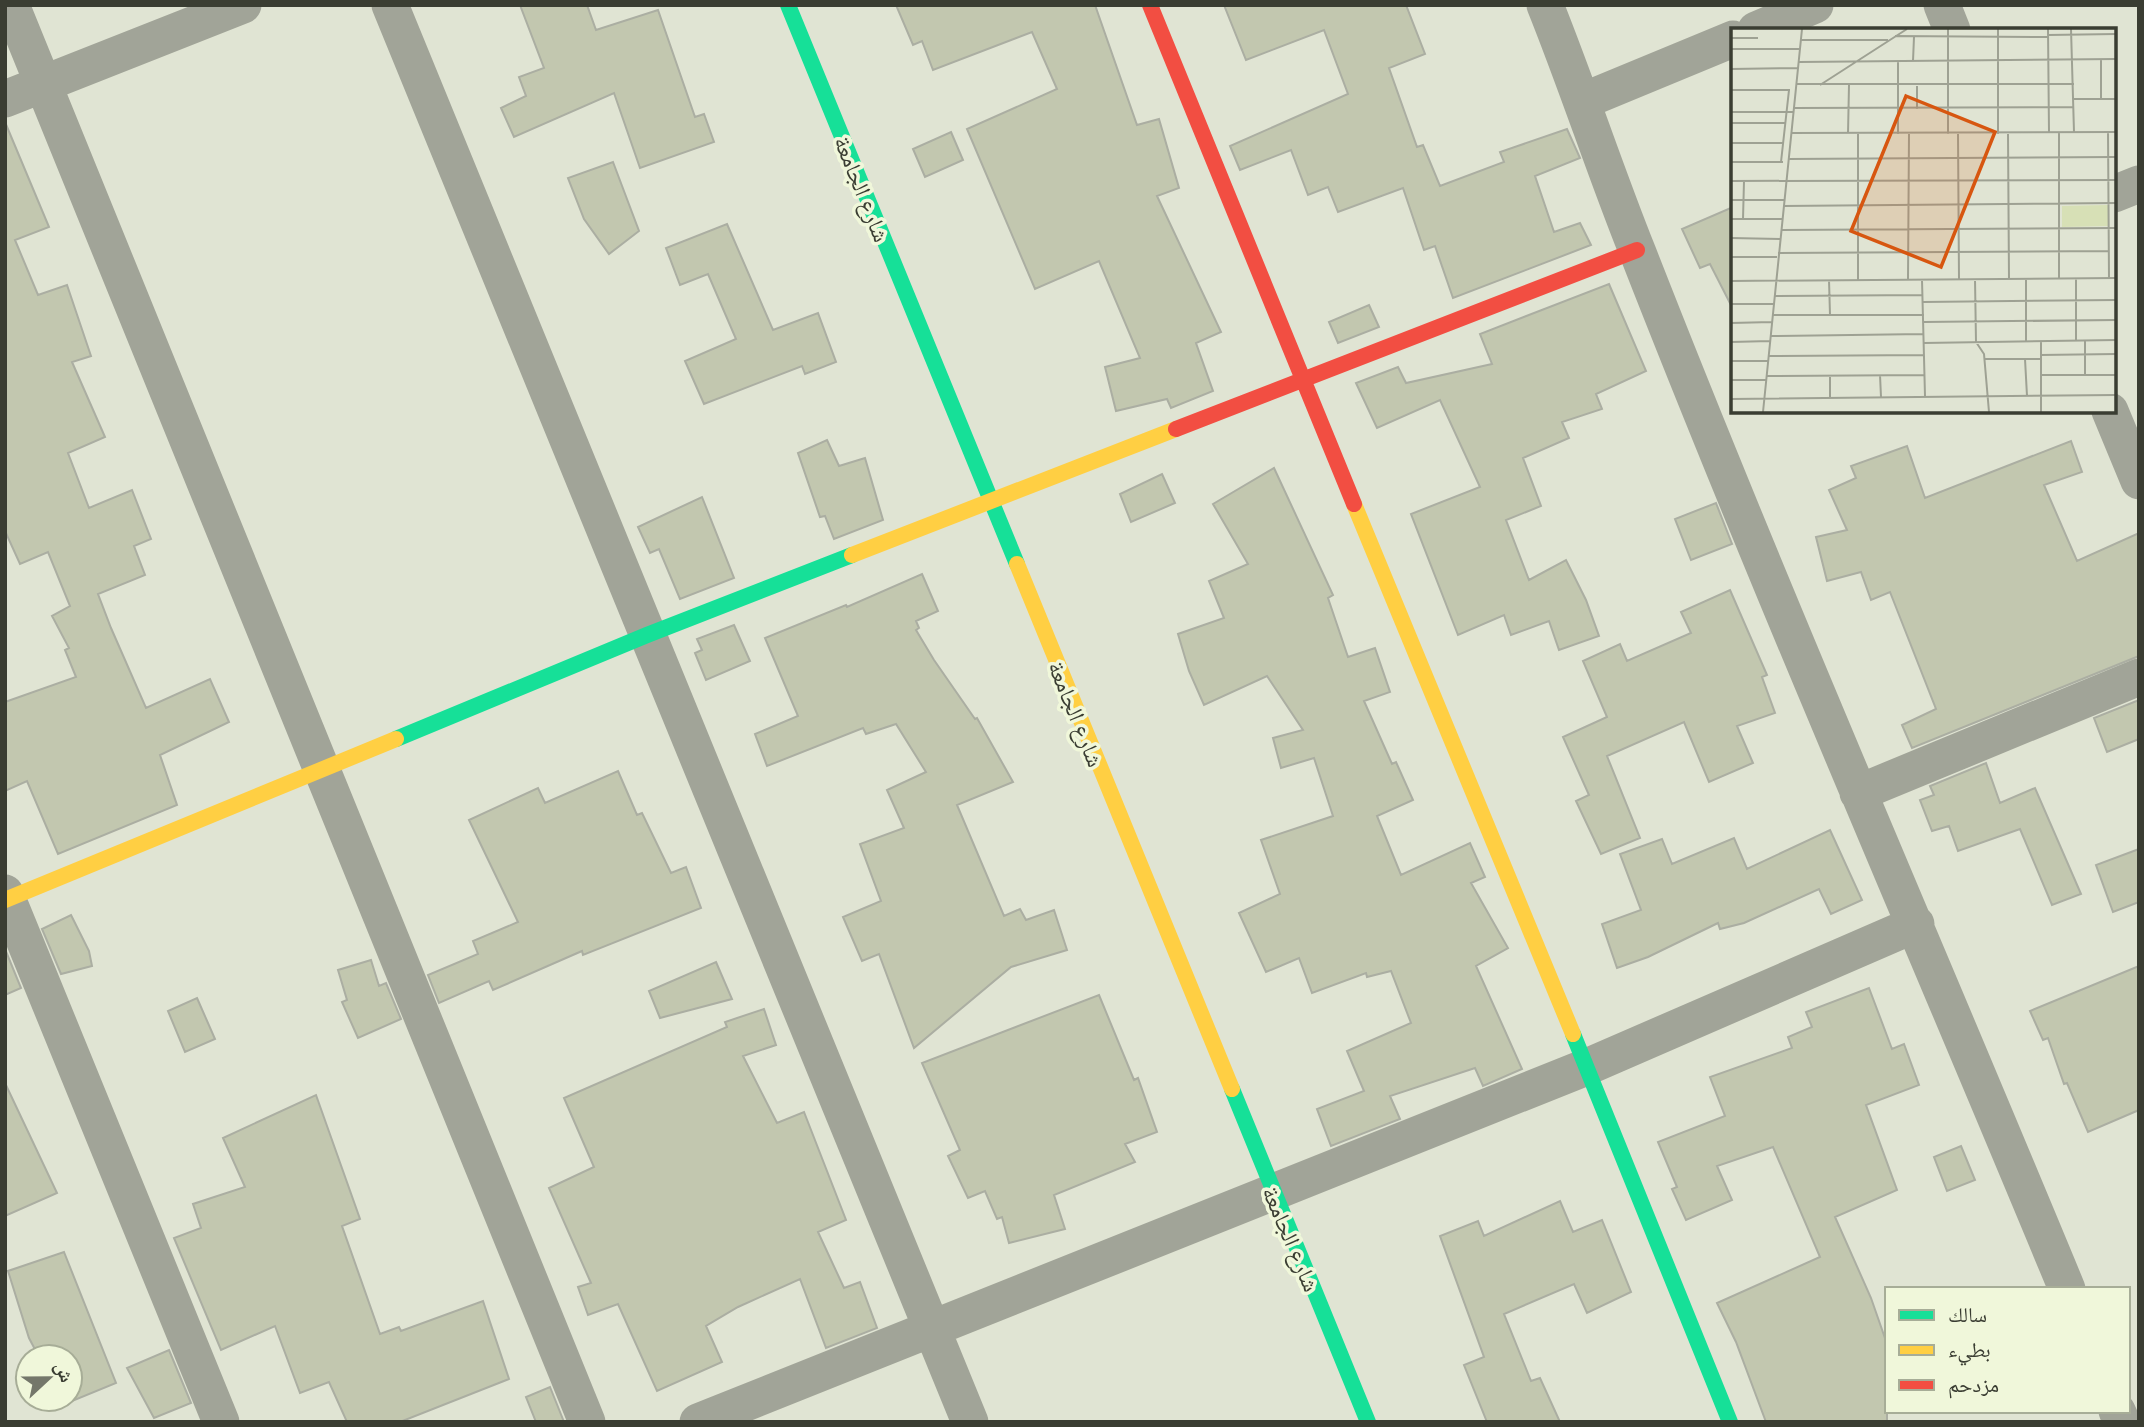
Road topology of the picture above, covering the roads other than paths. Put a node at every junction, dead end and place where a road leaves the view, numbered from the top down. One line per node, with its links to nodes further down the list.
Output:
1 (11, 5): 12 (street)
2 (243, 5): 12 (street)
3 (390, 5): 22 (street)
4 (788, 5): 21 (street, شارع الجامعة)
5 (1150, 5): 18 (street)
6 (1545, 5): 14 (street)
7 (1815, 5): 9 (street)
8 (1942, 5): 10 (street)
9 (1761, 28)
10 (1951, 28)
11 (1731, 40): 14 (street)
12 (42, 84): 13 (street); 24 (street)
13 (5, 99)
14 (1583, 101): 17 (street)
15 (2139, 184): 16 (street)
16 (2116, 193)
17 (1637, 250): 18 (street); 25 (street)
18 (1301, 383): 21 (street); 28 (street)
19 (2111, 413): 20 (street)
20 (2139, 481)
21 (988, 500): 22 (street); 29 (street, شارع الجامعة)
22 (647, 635): 24 (street); 31 (street)
23 (2139, 677): 25 (street)
24 (320, 768): 26 (street); 33 (street)
25 (1858, 793): 27 (street)
26 (6, 898): 32 (street)
27 (1916, 925): 28 (street); 30 (street)
28 (1589, 1066): 29 (street); 37 (street)
29 (1272, 1194): 31 (street); 36 (street, شارع الجامعة)
30 (2066, 1287)
31 (933, 1331): 34 (street); 35 (street)
32 (220, 1422)
33 (587, 1422)
34 (698, 1422)
35 (970, 1422)
36 (1368, 1422)
37 (1730, 1422)

